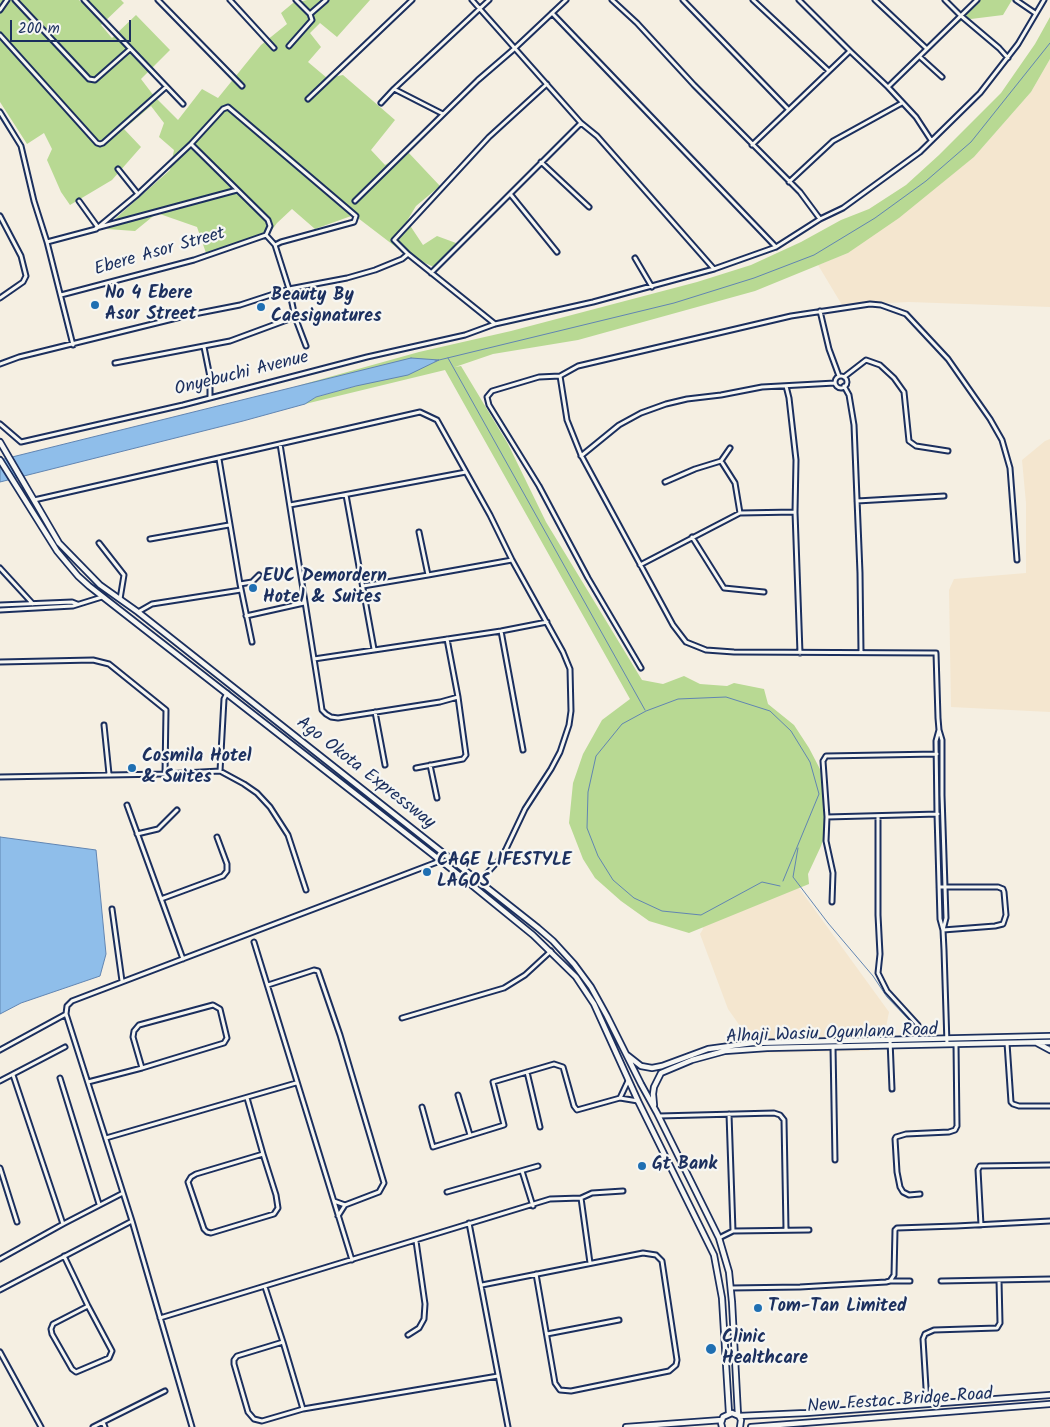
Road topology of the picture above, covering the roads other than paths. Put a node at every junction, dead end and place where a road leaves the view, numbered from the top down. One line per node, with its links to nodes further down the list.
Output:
1 (7, 0): 22 (street)
2 (15, 0): 31 (street)
3 (84, 0): 31 (street)
4 (158, 0): 39 (street)
5 (230, 0): 29 (street)
6 (296, 0): 25 (street)
7 (326, 0): 25 (street)
8 (412, 0): 43 (street)
9 (472, 0): 21 (street)
10 (490, 0): 21 (street)
11 (566, 0): 23 (street)
12 (612, 0): 53 (street)
13 (683, 0): 47 (street)
14 (752, 0): 36 (street)
15 (799, 0): 33 (street)
16 (874, 0): 30 (street)
17 (945, 0): 26 (street)
18 (976, 0): 26 (street)
19 (1016, 0): 24 (street)
20 (1044, 0): 24 (street, Onyebuchi Avenue)
21 (480, 9): 32 (street); 42 (street)
22 (0, 10)
23 (552, 13): 32 (street); 69 (street)
24 (1035, 13): 35 (street, Onyebuchi Avenue)
25 (310, 14): 28 (street)
26 (960, 15): 30 (street); 35 (street)
27 (0, 36): 40 (street)
28 (289, 46)
29 (274, 48)
30 (926, 48): 34 (street)
31 (130, 49): 40 (street)
32 (514, 49): 38 (street); 49 (street)
33 (850, 51): 36 (street); 41 (street)
34 (920, 57): 37 (street); 41 (street)
35 (1008, 58): 51 (street, Onyebuchi Avenue)
36 (829, 71): 47 (street)
37 (942, 77)
38 (547, 84): 50 (street); 71 (street)
39 (242, 86)
40 (166, 87): 46 (street)
41 (888, 87): 45 (street)
42 (394, 90): 44 (street); 49 (street)
43 (308, 99)
44 (381, 103)
45 (902, 103): 51 (street); 56 (street)
46 (183, 104)
47 (788, 109): 53 (street)
48 (0, 112): 67 (street)
49 (443, 114): 61 (street)
50 (582, 123): 54 (street); 73 (street)
51 (932, 140): 64 (street, Onyebuchi Avenue)
52 (191, 144): 57 (street); 58 (street); 68 (street)
53 (752, 145): 56 (street)
54 (541, 162): 59 (street); 62 (street)
55 (118, 169): 58 (street)
56 (789, 182): 64 (street)
57 (237, 190): 65 (street); 66 (street)
58 (138, 194): 65 (street)
59 (510, 194): 70 (street); 74 (street)
60 (79, 201): 65 (street)
61 (355, 202)
62 (589, 207)
63 (0, 216): 78 (street)
64 (820, 219): 69 (street, Onyebuchi Avenue)
65 (97, 227): 67 (street)
66 (266, 235): 68 (street); 77 (street, Ebere Asor Street)
67 (47, 242): 77 (street)
68 (275, 245): 76 (street)
69 (776, 247): 73 (street, Onyebuchi Avenue)
70 (556, 252)
71 (408, 254): 74 (street); 76 (street)
72 (635, 258): 75 (street)
73 (714, 269): 75 (street, Onyebuchi Avenue)
74 (431, 273): 81 (street)
75 (652, 287): 81 (street, Onyebuchi Avenue)
76 (289, 289): 80 (street); 82 (street)
77 (61, 295): 82 (street)
78 (0, 298)
79 (820, 311): 87 (street); 88 (street); 120 (street)
80 (295, 317): 83 (street); 84 (street)
81 (495, 324): 93 (street, Onyebuchi Avenue)
82 (73, 345): 86 (street)
83 (204, 346): 85 (street); 93 (street)
84 (306, 346)
85 (116, 363)
86 (0, 364)
87 (560, 376): 99 (street); 146 (street)
88 (839, 376): 89 (street); 90 (street)
89 (844, 377): 92 (street); 98 (street)
90 (835, 383): 91 (street); 92 (street)
91 (786, 386): 99 (street); 111 (street)
92 (844, 386): 108 (street)
93 (210, 397): 94 (street, Onyebuchi Avenue)
94 (0, 424)
95 (0, 442): 107 (main road, Ago Okota Expressway)
96 (280, 444): 100 (street); 103 (street); 109 (street)
97 (730, 448): 102 (street)
98 (948, 451)
99 (582, 456): 121 (street)
100 (219, 459): 107 (street); 114 (street)
101 (0, 460): 113 (main road, Ago Okota Expressway)
102 (721, 461): 104 (street); 112 (street)
103 (466, 472): 105 (street); 119 (street)
104 (665, 482)
105 (346, 495): 109 (street); 126 (street)
106 (944, 496): 108 (street)
107 (34, 500): 110 (main road, Ago Okota Expressway)
108 (857, 501): 142 (street)
109 (290, 505): 131 (street)
110 (40, 512): 113 (main road); 130 (main road, Ago Okota Expressway)
111 (795, 512): 112 (street); 143 (street)
112 (740, 513): 116 (street)
113 (35, 517): 129 (main road, Ago Okota Expressway)
114 (229, 525): 117 (street); 125 (street)
115 (419, 532): 124 (street)
116 (692, 537): 121 (street); 128 (street)
117 (150, 539)
118 (99, 543): 130 (street)
119 (512, 560): 124 (street); 137 (street)
120 (1017, 560)
121 (640, 565): 143 (street)
122 (0, 568): 133 (street)
123 (259, 575): 125 (street)
124 (428, 575): 126 (street)
125 (240, 584): 127 (street)
126 (363, 586): 141 (street)
127 (241, 590): 135 (street); 136 (street)
128 (764, 592)
129 (103, 597): 133 (street); 147 (main road, Ago Okota Expressway)
130 (120, 600): 135 (main road, Ago Okota Expressway)
131 (304, 603): 136 (street); 144 (street)
132 (0, 605): 133 (street)
133 (34, 606): 134 (street)
134 (0, 610)
135 (138, 612): 172 (main road, Ago Okota Expressway)
136 (246, 616): 140 (street)
137 (547, 622): 138 (street); 172 (street)
138 (502, 631): 139 (street); 152 (street)
139 (447, 639): 141 (street); 148 (street)
140 (252, 642)
141 (374, 649): 144 (street)
142 (861, 652): 143 (street); 151 (street)
143 (800, 653)
144 (314, 659): 149 (street)
145 (0, 662): 160 (street)
146 (641, 668)
147 (227, 693): 158 (street); 171 (main road, Ago Okota Expressway)
148 (458, 697): 149 (street); 156 (street)
149 (375, 712): 155 (street)
150 (104, 724): 159 (street)
151 (939, 730): 153 (street); 154 (street)
152 (523, 750)
153 (937, 754): 154 (street); 165 (street); 168 (street)
154 (942, 754): 166 (street)
155 (385, 765)
156 (430, 766): 157 (street); 162 (street)
157 (416, 768)
158 (220, 771): 160 (street); 175 (street)
159 (109, 774): 160 (street); 161 (street)
160 (166, 774)
161 (0, 777)
162 (437, 798)
163 (127, 805): 169 (street)
164 (177, 810): 169 (street)
165 (937, 814): 166 (street); 167 (street); 173 (street)
166 (942, 814): 174 (street)
167 (878, 816): 168 (street); 191 (street)
168 (827, 817): 177 (street)
169 (137, 834): 176 (street)
170 (218, 837): 176 (street)
171 (440, 861): 181 (main road, Ago Okota Expressway); 182 (street)
172 (479, 882): 203 (main road, Ago Okota Expressway)
173 (939, 887): 174 (street); 179 (street)
174 (945, 887): 179 (street); 179 (street)
175 (306, 890)
176 (161, 899): 182 (street)
177 (832, 902)
178 (112, 909): 183 (street)
179 (943, 930): 190 (street)
180 (254, 942): 184 (street)
181 (551, 951): 186 (street); 208 (main road, Ago Okota Expressway)
182 (184, 959): 183 (street)
183 (122, 981): 185 (street)
184 (268, 985): 211 (street); 237 (street)
185 (66, 1014): 201 (street); 210 (street)
186 (402, 1018)
187 (1050, 1032): 188 (main road)
188 (1036, 1036): 189 (main road, Alhaji Wasiu Ogunlana Road); 190 (main road, Alhaji Wasiu Ogunlana Road)
189 (1050, 1036)
190 (947, 1038): 191 (main road, Alhaji Wasiu Ogunlana Road); 196 (street)
191 (916, 1039): 192 (main road, Alhaji Wasiu Ogunlana Road)
192 (890, 1040): 198 (street); 203 (main road, Alhaji Wasiu Ogunlana Road)
193 (1034, 1041): 194 (main road, Alhaji Wasiu Ogunlana Road); 195 (main road, Alhaji Wasiu Ogunlana Road); 202 (main road)
194 (1007, 1042): 197 (main road, Alhaji Wasiu Ogunlana Road); 217 (street)
195 (1050, 1042)
196 (947, 1044): 197 (main road, Alhaji Wasiu Ogunlana Road); 198 (main road, Alhaji Wasiu Ogunlana Road)
197 (956, 1044): 233 (street)
198 (891, 1046): 200 (main road, Alhaji Wasiu Ogunlana Road); 212 (street)
199 (65, 1047): 206 (street)
200 (833, 1048): 220 (main road, Alhaji Wasiu Ogunlana Road); 225 (street)
201 (0, 1050)
202 (1050, 1050)
203 (625, 1053): 220 (main road, Ago Okota Expressway)
204 (142, 1068): 204 (street); 210 (street)
205 (527, 1072): 215 (street); 221 (street); 222 (street)
206 (12, 1075): 209 (street); 244 (street)
207 (60, 1078): 236 (street)
208 (629, 1080): 215 (street); 216 (main road, Ago Okota Expressway)
209 (0, 1082)
210 (88, 1082): 223 (street)
211 (296, 1083): 214 (street); 235 (street)
212 (892, 1089)
213 (458, 1095): 222 (street)
214 (247, 1098): 223 (street); 224 (street)
215 (620, 1098): 216 (street)
216 (638, 1101): 280 (main road, Ago Okota Expressway)
217 (1050, 1106)
218 (422, 1107): 222 (street)
219 (729, 1114): 220 (street); 246 (street); 248 (street)
220 (658, 1115): 249 (main road, Ago Okota Expressway)
221 (540, 1126)
222 (470, 1135)
223 (106, 1138): 232 (street)
224 (263, 1154): 224 (street)
225 (835, 1160)
226 (1050, 1165): 245 (street)
227 (538, 1166): 229 (street)
228 (0, 1168): 242 (street)
229 (522, 1171): 231 (street); 238 (street)
230 (623, 1191): 234 (street)
231 (447, 1192)
232 (122, 1193): 236 (street); 240 (street)
233 (920, 1194)
234 (582, 1198): 238 (street); 254 (street)
235 (334, 1200): 237 (street); 239 (street)
236 (99, 1204): 244 (street)
237 (345, 1205): 239 (street)
238 (533, 1206): 243 (street)
239 (338, 1216): 253 (street)
240 (132, 1221): 251 (street); 266 (street)
241 (1050, 1221): 245 (street)
242 (17, 1222)
243 (469, 1223): 250 (street); 261 (street)
244 (63, 1224): 252 (street)
245 (980, 1225): 258 (street)
246 (786, 1229): 247 (street); 248 (street)
247 (809, 1230)
248 (733, 1231): 249 (street)
249 (719, 1238): 263 (main road, Ago Okota Expressway)
250 (416, 1241): 253 (street); 268 (street)
251 (64, 1256): 264 (street); 265 (street)
252 (0, 1259)
253 (352, 1260): 262 (street)
254 (590, 1263): 255 (street); 269 (street)
255 (536, 1274): 261 (street); 269 (street)
256 (1050, 1279): 257 (street)
257 (999, 1280): 260 (street); 276 (street)
258 (890, 1281): 259 (street); 263 (street)
259 (910, 1281)
260 (941, 1281)
261 (482, 1285): 272 (street)
262 (265, 1287): 266 (street); 270 (street)
263 (730, 1288): 281 (main road, Ago Okota Expressway)
264 (0, 1290)
265 (88, 1306): 265 (street)
266 (160, 1318): 287 (street)
267 (619, 1320): 269 (street)
268 (408, 1334)
269 (547, 1334)
270 (283, 1342): 278 (street); 278 (street)
271 (0, 1353): 284 (street)
272 (498, 1376): 278 (street); 288 (street)
273 (166, 1391): 283 (street)
274 (1049, 1395): 275 (main road)
275 (950, 1403): 276 (main road); 279 (main road)
276 (927, 1404): 281 (main road)
277 (1050, 1404): 279 (main road, New Festac Bridge Road)
278 (303, 1409)
279 (950, 1412): 292 (main road, New Festac Bridge Road)
280 (729, 1413): 281 (main road); 282 (main road)
281 (739, 1416): 291 (main road, Ago Okota Expressway)
282 (722, 1420): 289 (main road); 290 (main road)
283 (103, 1422): 285 (street); 286 (street)
284 (41, 1427)
285 (93, 1427)
286 (105, 1427)
287 (192, 1427)
288 (508, 1427)
289 (626, 1427)
290 (722, 1427)
291 (740, 1427)
292 (751, 1427)

